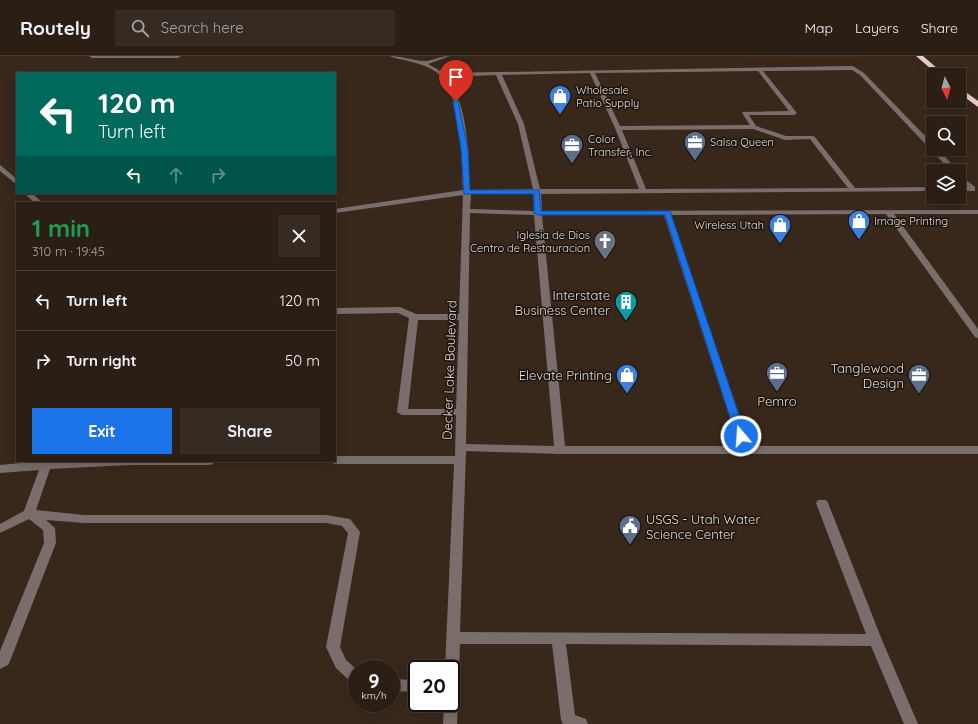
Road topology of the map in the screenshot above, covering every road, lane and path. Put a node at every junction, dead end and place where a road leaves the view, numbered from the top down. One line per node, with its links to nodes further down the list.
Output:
1 (92, 56): 2 (street)
2 (178, 56)
3 (393, 56): 6 (street)
4 (448, 56): 6 (street)
5 (919, 56): 7 (highway)
6 (421, 64): 11 (street)
7 (934, 68)
8 (759, 69): 9 (street); 14 (street); 16 (street)
9 (592, 72): 10 (street); 15 (street)
10 (498, 73): 11 (street); 27 (street)
11 (444, 75): 26 (street, Decker Lake Boulevard)
12 (966, 95): 13 (highway)
13 (978, 105)
14 (754, 127): 15 (street); 25 (street)
15 (618, 128): 24 (street)
16 (926, 142)
17 (940, 156): 18 (street)
18 (948, 164)
19 (0, 167): 20 (street)
20 (16, 182)
21 (966, 183): 23 (street)
22 (926, 189): 25 (street)
23 (966, 189)
24 (642, 190): 25 (street); 27 (street)
25 (853, 190)
26 (467, 192): 27 (street); 30 (street); 31 (street, Decker Lake Boulevard)
27 (537, 192): 35 (street)
28 (29, 194): 29 (street)
29 (38, 202)
30 (336, 211)
31 (466, 211): 35 (street); 38 (street, Decker Lake Boulevard)
32 (667, 212): 33 (street); 35 (street); 43 (street)
33 (888, 212): 34 (street); 39 (street)
34 (978, 212)
35 (538, 213): 42 (street)
36 (336, 311): 37 (street)
37 (414, 317): 38 (street); 40 (street)
38 (464, 317): 40 (street, Decker Lake Boulevard)
39 (978, 335)
40 (461, 412): 41 (street, Decker Lake Boulevard)
41 (460, 448): 42 (street); 46 (street, Decker Lake Boulevard)
42 (560, 450): 43 (street)
43 (746, 450): 44 (street)
44 (978, 450)
45 (336, 460): 46 (street)
46 (460, 460): 53 (street, Decker Lake Boulevard)
47 (128, 462): 48 (street)
48 (46, 463): 49 (street); 51 (street)
49 (0, 469)
50 (822, 503): 55 (street)
51 (29, 514): 52 (street); 57 (street); 58 (street)
52 (0, 530)
53 (454, 638): 54 (street); 56 (street, Decker Lake Boulevard)
54 (558, 638): 55 (street); 61 (street)
55 (875, 640): 62 (street)
56 (453, 660)
57 (0, 663)
58 (348, 671)
59 (450, 712): 60 (street, Decker Lake Boulevard)
60 (450, 724)
61 (581, 724)
62 (911, 724)

